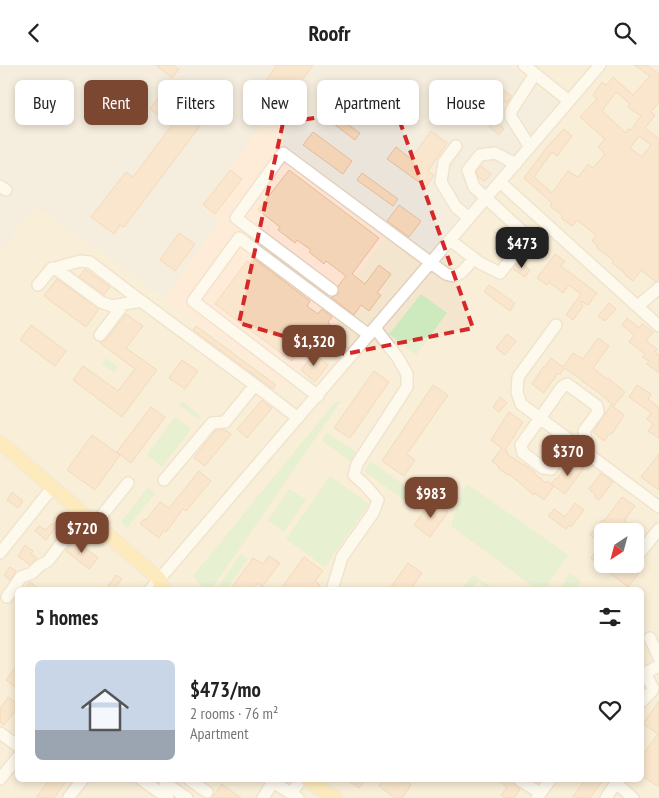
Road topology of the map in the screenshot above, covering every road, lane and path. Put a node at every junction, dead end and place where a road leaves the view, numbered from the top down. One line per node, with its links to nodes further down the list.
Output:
1 (524, 65): 3 (street)
2 (600, 65): 4 (street)
3 (537, 71): 4 (street); 6 (street)
4 (569, 101): 6 (street)
5 (456, 146): 10 (street)
6 (530, 147): 7 (street)
7 (516, 164): 8 (street); 9 (street)
8 (500, 182): 9 (street); 20 (street)
9 (485, 199): 10 (street); 12 (street)
10 (469, 218): 11 (street)
11 (450, 240): 12 (street); 13 (street)
12 (474, 259): 13 (street)
13 (430, 263): 17 (street); 23 (street)
14 (55, 268): 15 (street); 18 (street); 19 (street)
15 (38, 285)
16 (659, 288): 20 (street)
17 (332, 290)
18 (141, 301): 19 (street); 25 (street)
19 (123, 305): 24 (street)
20 (638, 306): 22 (street)
21 (556, 325): 28 (street)
22 (659, 326)
23 (372, 332): 26 (street); 26 (street); 41 (street)
24 (100, 335)
25 (254, 385): 27 (street); 32 (street)
26 (318, 396): 27 (street)
27 (298, 419): 40 (street)
28 (540, 419): 29 (street); 29 (street); 31 (street)
29 (570, 441): 31 (street)
30 (0, 442): 34 (main road)
31 (590, 455): 35 (street)
32 (164, 480)
33 (128, 483): 36 (street)
34 (52, 488): 36 (main road); 39 (street)
35 (659, 507)
36 (90, 519): 40 (main road); 42 (street)
37 (659, 529): 38 (street)
38 (644, 548)
39 (0, 553)
40 (161, 584)
41 (333, 587)
42 (7, 597)
43 (650, 638): 44 (street)
44 (659, 658)
45 (659, 666): 46 (street)
46 (644, 674)
47 (644, 675): 48 (street)
48 (644, 699)
49 (0, 733): 50 (street)
50 (15, 744)
51 (15, 761): 52 (street)
52 (0, 779)
53 (80, 782): 69 (street)
54 (145, 782): 72 (street)
55 (165, 782): 70 (street)
56 (193, 782): 65 (street)
57 (271, 782): 73 (street)
58 (274, 782): 66 (street)
59 (300, 782): 66 (street)
60 (310, 782): 67 (main road)
61 (522, 782): 68 (street)
62 (549, 782): 68 (street)
63 (615, 782): 74 (street)
64 (617, 782): 71 (street)
65 (207, 792)
66 (295, 796)
67 (327, 796)
68 (539, 796)
69 (69, 797)
70 (184, 797)
71 (629, 797)
72 (168, 798)
73 (262, 798)
74 (606, 798)

